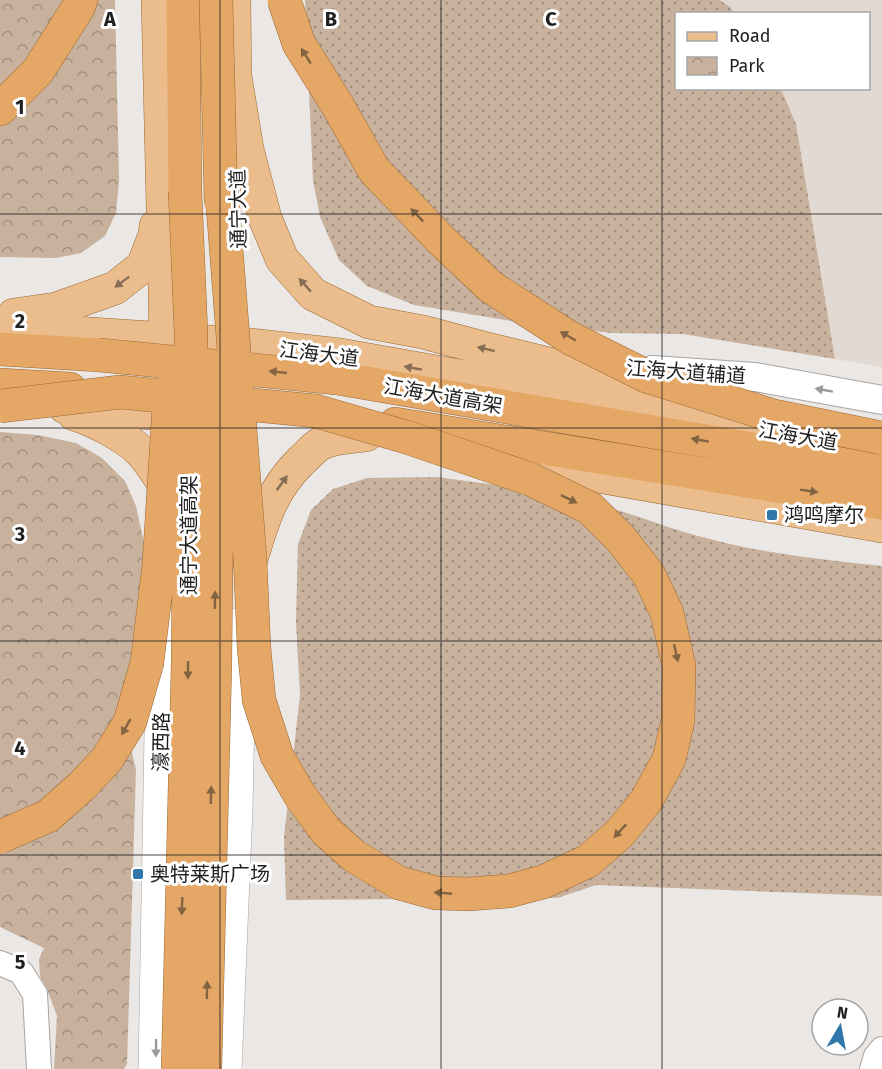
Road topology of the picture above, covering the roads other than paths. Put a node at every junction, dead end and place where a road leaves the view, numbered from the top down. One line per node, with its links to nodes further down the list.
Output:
1 (81, 0): 8 (highway)
2 (158, 0): 10 (main road)
3 (183, 0): 10 (highway, 通宁大道高架)
4 (216, 0): 9 (highway, 通宁大道高架, bridge)
5 (234, 0): 7 (main road, 通宁大道)
6 (284, 0): 28 (highway, one-way to 6, bridge)
7 (234, 70): 14 (main road, 通宁大道); 16 (main road, one-way to 7)
8 (0, 109)
9 (221, 182): 23 (highway, one-way to 9, bridge); 41 (highway, 通宁大道高架, one-way to 9, bridge)
10 (174, 183): 11 (main road, one-way to 11); 13 (main road); 35 (highway, one-way to 35, bridge); 40 (highway, 通宁大道高架, one-way to 40, bridge)
11 (0, 317)
12 (0, 328): 13 (main road, 江海大道)
13 (165, 338): 14 (main road, 江海大道); 24 (main road)
14 (241, 344): 17 (main road, 江海大道, one-way to 14); 25 (main road, 通宁大道)
15 (0, 349): 30 (highway, 江海大道高架, one-way to 15, bridge)
16 (549, 364): 17 (street, 江海大道辅道); 20 (street, 江海大道辅道, one-way to 16); 26 (main road)
17 (491, 381): 26 (main road, 江海大道)
18 (0, 385): 19 (highway, 江海大道高架, bridge)
19 (120, 392): 21 (highway, bridge); 23 (highway, 江海大道高架, bridge)
20 (882, 400)
21 (0, 405): 22 (main road)
22 (52, 406): 24 (main road); 31 (main road)
23 (316, 411): 32 (highway, 江海大道高架, one-way to 32, bridge)
24 (166, 415): 25 (main road); 31 (main road, 濠西路)
25 (242, 419): 27 (main road); 34 (main road)
26 (722, 422): 29 (main road, 江海大道)
27 (366, 435): 33 (main road); 34 (main road, one-way to 27)
28 (882, 438)
29 (882, 451)
30 (882, 471)
31 (165, 485): 39 (main road, 濠西路, one-way to 39)
32 (882, 503)
33 (882, 526)
34 (241, 597): 42 (main road)
35 (0, 837)
36 (0, 963): 38 (street)
37 (882, 1049): 43 (street)
38 (39, 1069)
39 (155, 1069)
40 (178, 1069)
41 (205, 1069)
42 (225, 1069)
43 (872, 1069)

